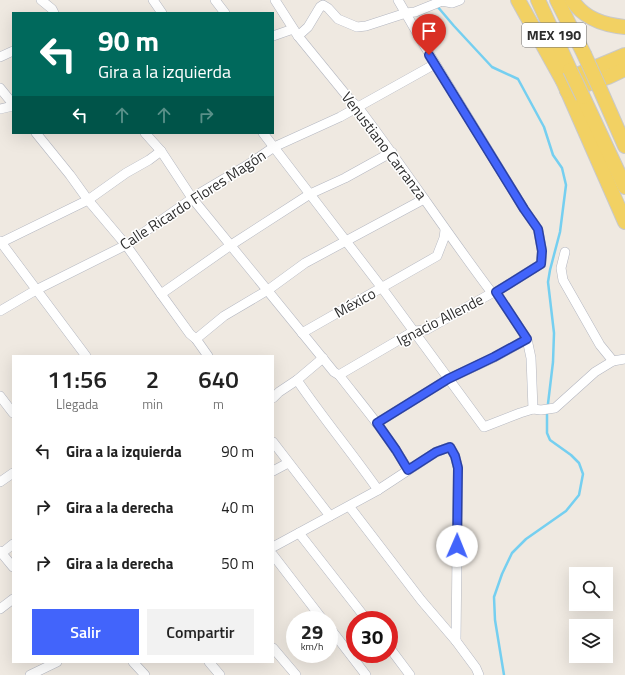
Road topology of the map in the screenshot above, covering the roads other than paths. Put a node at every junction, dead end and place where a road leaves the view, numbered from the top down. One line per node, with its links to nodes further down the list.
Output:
1 (41, 0): 11 (street)
2 (153, 0): 12 (street)
3 (215, 0): 13 (street)
4 (275, 0): 16 (street, Venustiano Carranza)
5 (398, 0): 14 (street)
6 (460, 0): 14 (street)
7 (518, 0): 23 (main road)
8 (538, 0): 23 (main road, MEX 190)
9 (557, 0): 32 (main road, MEX 190, bridge)
10 (572, 0): 15 (main road)
11 (54, 12)
12 (161, 12)
13 (224, 12)
14 (406, 13): 16 (street); 21 (street)
15 (625, 27)
16 (296, 32): 17 (street); 27 (street, Venustiano Carranza)
17 (274, 36)
18 (12, 51): 20 (street)
19 (625, 55): 23 (main road)
20 (0, 57)
21 (435, 64): 27 (street, Calle Ricardo Flores Magón); 51 (street, Ignacio Allende)
22 (625, 68): 23 (main road)
23 (567, 81): 36 (main road, MEX 190, bridge); 41 (main road)
24 (0, 88): 25 (street)
25 (12, 104)
26 (12, 105): 28 (street)
27 (358, 107): 33 (street, Calle Ricardo Flores Magón); 35 (street, Venustiano Carranza)
28 (0, 109)
29 (37, 134): 40 (street)
30 (147, 134): 34 (street)
31 (264, 134): 33 (street)
32 (625, 146)
33 (274, 147): 37 (street); 38 (street, Calle Ricardo Flores Magón)
34 (161, 152): 38 (street); 40 (street)
35 (392, 152): 37 (street); 39 (street, Venustiano Carranza)
36 (625, 187)
37 (310, 194): 44 (street); 46 (street)
38 (192, 198): 45 (street, Calle Ricardo Flores Magón); 46 (street)
39 (424, 199): 42 (street, Venustiano Carranza); 44 (street)
40 (88, 200): 43 (street); 45 (street)
41 (625, 222)
42 (445, 230): 48 (street, México); 51 (street, Venustiano Carranza)
43 (0, 242): 49 (street)
44 (346, 242): 48 (street); 50 (street)
45 (126, 245): 49 (street, Calle Ricardo Flores Magón); 52 (street)
46 (231, 245): 50 (street); 52 (street)
47 (565, 252): 62 (street)
48 (382, 288): 54 (street); 55 (street, México)
49 (36, 290): 53 (street, Calle Ricardo Flores Magón); 58 (street)
50 (268, 290): 55 (street); 56 (street)
51 (494, 293): 54 (street, Ignacio Allende); 57 (street, Venustiano Carranza)
52 (161, 294): 56 (street)
53 (0, 311)
54 (414, 331): 63 (street, Ignacio Allende); 64 (street)
55 (302, 333): 60 (street)
56 (196, 339): 59 (street)
57 (527, 339): 64 (street); 68 (street)
58 (85, 355)
59 (207, 355)
60 (323, 358): 63 (street); 65 (street)
61 (625, 359): 62 (street)
62 (613, 361): 68 (street)
63 (339, 375): 70 (street)
64 (448, 379): 68 (street); 70 (street)
65 (297, 380): 67 (street); 77 (street)
66 (0, 396): 69 (street)
67 (274, 397)
68 (533, 409)
69 (7, 410)
70 (377, 423): 74 (street)
71 (274, 443): 72 (street)
72 (288, 463): 73 (street); 79 (street)
73 (274, 470)
74 (408, 470): 77 (street); 91 (street)
75 (12, 474): 76 (street)
76 (0, 482)
77 (378, 490): 78 (street)
78 (349, 506): 79 (street); 91 (street)
79 (330, 516): 80 (street)
80 (299, 533): 82 (street); 89 (street)
81 (12, 545): 83 (street)
82 (274, 546)
83 (1, 552): 85 (street)
84 (274, 556): 88 (street)
85 (12, 565)
86 (12, 600): 87 (street)
87 (0, 609)
88 (316, 611)
89 (360, 611)
90 (338, 637): 92 (street)
91 (456, 641): 105 (street)
92 (346, 646)
93 (274, 649): 102 (street)
94 (398, 659): 104 (street)
95 (55, 663): 99 (street)
96 (134, 663): 100 (street)
97 (210, 663): 101 (street)
98 (359, 663): 103 (street)
99 (30, 675)
100 (144, 675)
101 (220, 675)
102 (296, 675)
103 (366, 675)
104 (410, 675)
105 (479, 675)

